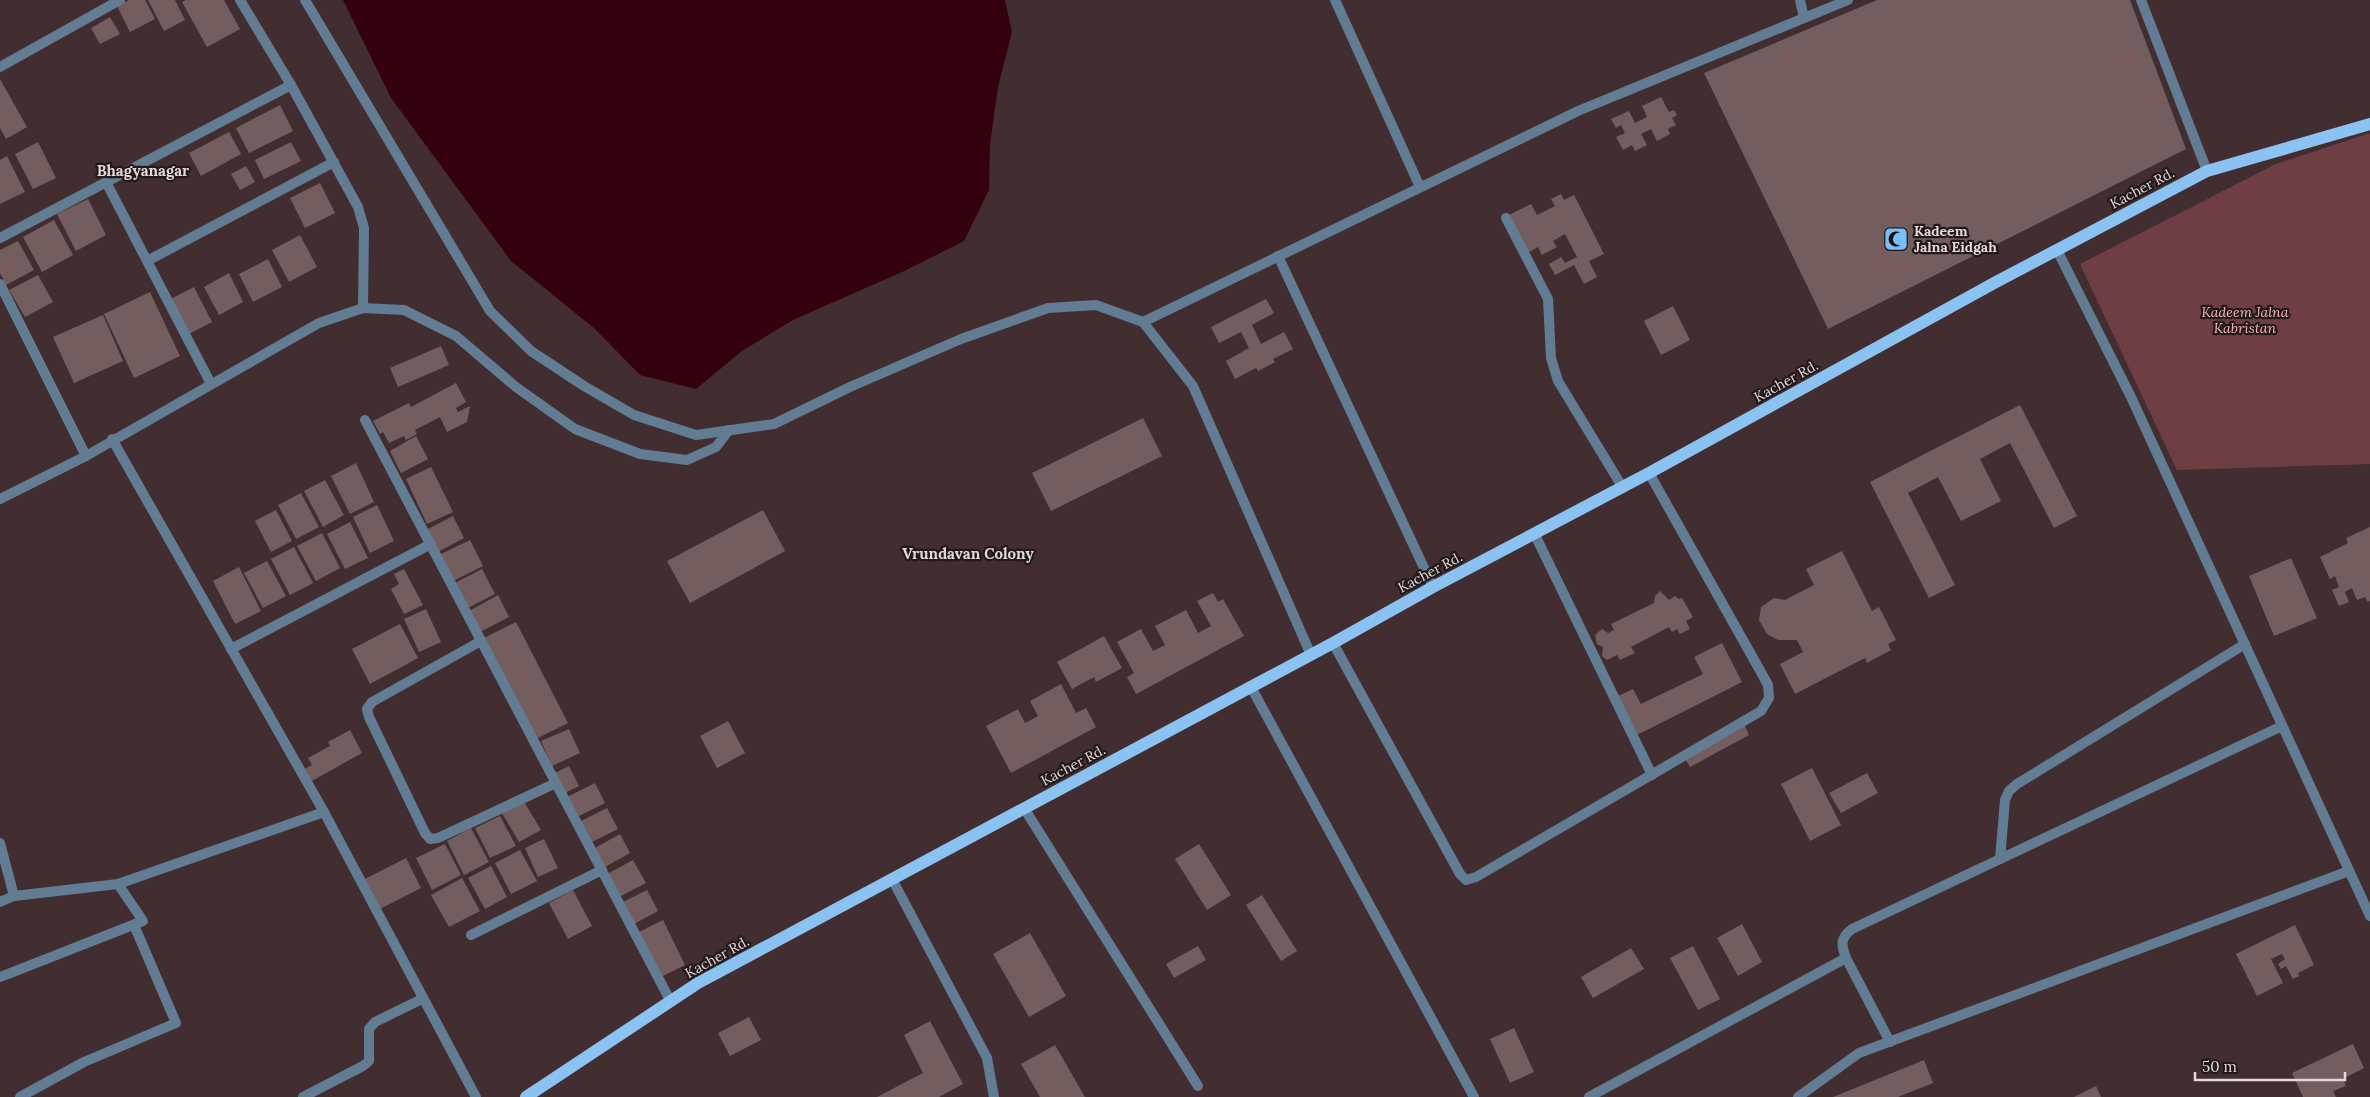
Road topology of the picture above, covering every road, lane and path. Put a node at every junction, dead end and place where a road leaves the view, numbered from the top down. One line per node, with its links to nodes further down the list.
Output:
1 (240, 0): 10 (street)
2 (305, 0): 26 (street)
3 (1335, 0): 15 (street)
4 (1800, 0): 8 (street)
5 (1848, 0): 8 (street)
6 (2140, 0): 13 (street)
7 (118, 1): 9 (street)
8 (1804, 18): 15 (street)
9 (0, 67)
10 (291, 85): 12 (street); 14 (street)
11 (2370, 124): 13 (main road, Kacher Rd.)
12 (334, 162): 20 (street); 22 (street)
13 (2206, 171): 18 (main road, Kacher Rd.)
14 (106, 182): 17 (street); 20 (street)
15 (1420, 187): 19 (street)
16 (1506, 218): 30 (street)
17 (0, 238)
18 (2057, 250): 29 (main road, Kacher Rd.); 37 (street)
19 (1278, 256): 23 (street); 34 (street)
20 (147, 261): 24 (street)
21 (0, 284): 28 (street)
22 (363, 308): 24 (street); 26 (street)
23 (1143, 322): 26 (street); 39 (street)
24 (211, 384): 27 (street)
25 (366, 420): 33 (street)
26 (730, 430)
27 (112, 439): 28 (street); 38 (street)
28 (86, 456): 31 (street)
29 (1650, 473): 30 (main road, Kacher Rd.); 42 (street)
30 (1623, 488): 32 (main road, Kacher Rd.)
31 (3, 496)
32 (1535, 534): 34 (main road, Kacher Rd.); 42 (street)
33 (431, 544): 35 (street); 38 (street)
34 (1433, 587): 36 (main road, Kacher Rd.)
35 (481, 641): 43 (street); 43 (street)
36 (1333, 643): 39 (main road, Kacher Rd.); 42 (street)
37 (2245, 644): 41 (street); 47 (street)
38 (231, 648): 45 (street)
39 (1311, 655): 40 (main road, Kacher Rd.)
40 (1252, 687): 44 (main road, Kacher Rd.); 68 (street)
41 (2282, 726): 47 (street); 49 (street)
42 (1652, 775)
43 (556, 783): 48 (street)
44 (1024, 808): 50 (main road, Kacher Rd.); 62 (street)
45 (324, 812): 51 (street); 59 (street)
46 (0, 844): 52 (street)
47 (2000, 859): 57 (street)
48 (602, 870): 56 (street); 60 (street)
49 (2349, 871): 54 (street); 61 (street)
50 (892, 879): 60 (main road, Kacher Rd.); 67 (street)
51 (118, 884): 52 (street); 55 (street)
52 (14, 896): 53 (street)
53 (0, 902)
54 (2370, 916)
55 (134, 924): 58 (street); 63 (street)
56 (471, 935)
57 (1846, 958): 61 (street); 69 (street)
58 (0, 977)
59 (422, 999): 64 (street); 65 (street)
60 (671, 1002): 66 (main road, Kacher Rd.)
61 (1890, 1042): 70 (street)
62 (1198, 1086)
63 (20, 1097)
64 (303, 1097)
65 (476, 1097)
66 (526, 1097)
67 (994, 1097)
68 (1474, 1097)
69 (1589, 1097)
70 (1798, 1097)

